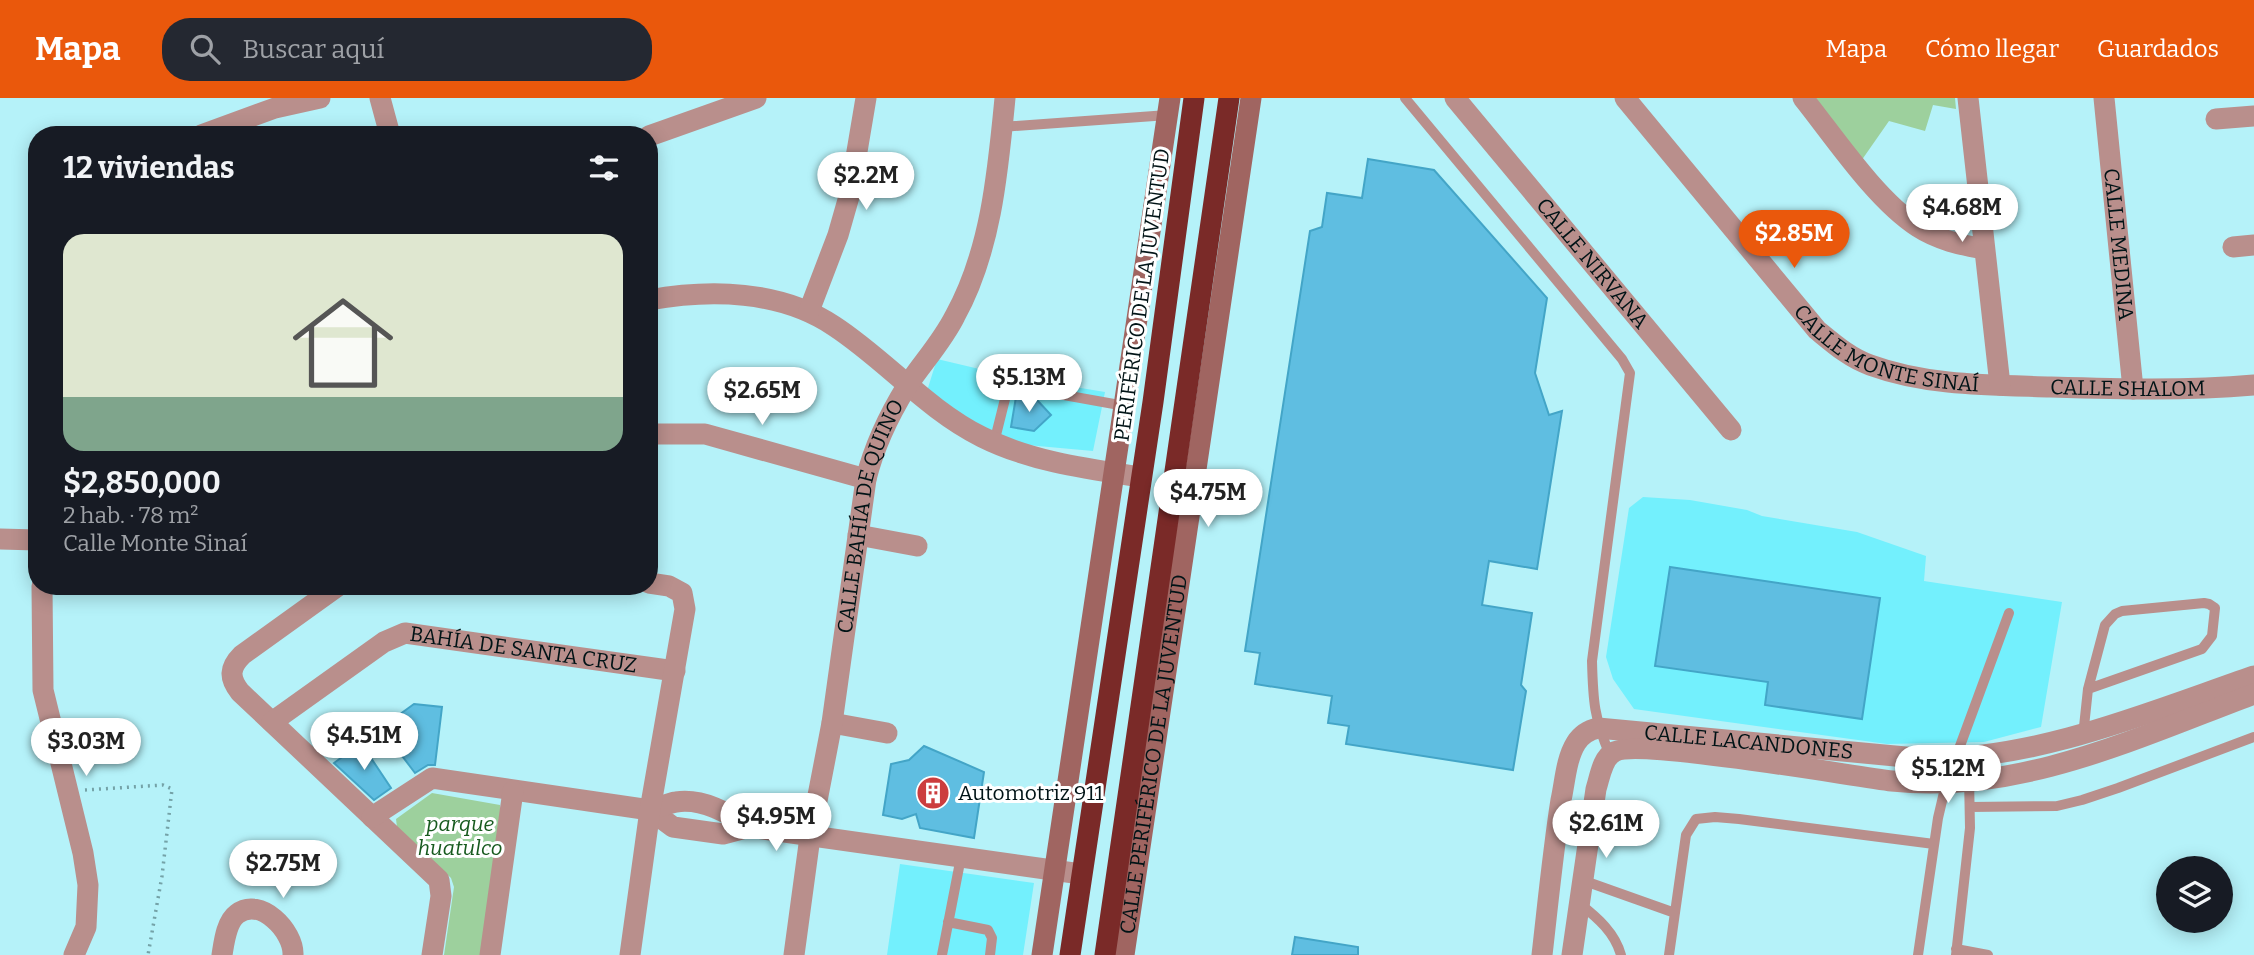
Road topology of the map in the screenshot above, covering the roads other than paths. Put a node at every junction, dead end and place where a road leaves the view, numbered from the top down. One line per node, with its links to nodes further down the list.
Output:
1 (320, 98): 18 (street)
2 (380, 98): 19 (street)
3 (756, 98): 21 (street)
4 (866, 98): 24 (street)
5 (1005, 98): 20 (street, CALLE BAHÍA DE QUINO)
6 (1194, 98): 34 (highway, PERIFÉRICO DE LA JUVENTUD)
7 (1229, 98): 85 (highway)
8 (1251, 98): 86 (main road, CALLE PERIFÉRICO DE LA JUVENTUD)
9 (1405, 98): 50 (lane)
10 (1455, 98): 30 (street, CALLE NIRVANA)
11 (1625, 98): 25 (street, CALLE MONTE SINAÍ)
12 (1802, 98): 22 (street)
13 (1968, 98): 22 (street)
14 (2104, 98): 28 (street, CALLE MEDINA)
15 (1169, 106): 20 (lane); 29 (main road)
16 (2254, 116): 17 (street)
17 (2216, 119)
18 (226, 126)
19 (388, 126)
20 (1002, 127): 27 (street, CALLE BAHÍA DE QUINO)
21 (658, 133)
22 (1984, 249): 25 (street)
23 (658, 298): 24 (street)
24 (809, 311): 27 (street)
25 (2000, 385): 28 (street, CALLE SHALOM)
26 (2254, 385): 28 (street, CALLE SHALOM)
27 (907, 387): 32 (street); 35 (street, CALLE BAHÍA DE QUINO)
28 (2133, 389)
29 (1125, 406): 32 (lane); 33 (main road)
30 (1731, 430)
31 (658, 434): 35 (street)
32 (995, 443): 33 (street)
33 (1115, 473): 34 (street); 65 (main road)
34 (1141, 477): 66 (highway, PERIFÉRICO DE LA JUVENTUD)
35 (866, 479): 36 (street, CALLE BAHÍA DE QUINO)
36 (858, 535): 39 (street); 49 (street, CALLE BAHÍA DE QUINO)
37 (0, 539): 38 (street)
38 (28, 540)
39 (917, 546)
40 (658, 585): 44 (street)
41 (42, 595): 74 (street)
42 (326, 595): 48 (street)
43 (2009, 613): 55 (lane)
44 (675, 671): 48 (street, BAHÍA DE SANTA CRUZ); 60 (street)
45 (2254, 676): 53 (street, CALLE LACANDONES)
46 (2088, 689): 46 (lane); 53 (lane)
47 (2254, 694): 53 (street, CALLE LACANDONES)
48 (272, 722): 61 (street)
49 (832, 723): 51 (street); 62 (street, CALLE BAHÍA DE QUINO)
50 (1598, 727): 54 (lane); 55 (street, CALLE LACANDONES); 71 (street)
51 (887, 733)
52 (2254, 737): 59 (lane)
53 (2084, 746): 55 (street, CALLE LACANDONES); 56 (street, CALLE LACANDONES)
54 (1610, 755): 57 (street, CALLE LACANDONES); 67 (street)
55 (1962, 758): 56 (lane); 57 (lane)
56 (1969, 782): 57 (street, CALLE LACANDONES); 59 (lane)
57 (1946, 784): 63 (lane)
58 (513, 791): 60 (street); 61 (street); 78 (street)
59 (1970, 807): 73 (lane)
60 (650, 810): 62 (street); 79 (street)
61 (372, 817): 77 (street)
62 (810, 837): 64 (street); 80 (street, CALLE BAHÍA DE QUINO)
63 (1934, 844): 69 (lane); 91 (lane)
64 (961, 857): 65 (street); 70 (lane)
65 (1055, 870): 66 (street); 83 (main road)
66 (1081, 874): 84 (highway, PERIFÉRICO DE LA JUVENTUD)
67 (1582, 880): 68 (street); 69 (lane)
68 (1580, 904): 72 (street); 89 (lane)
69 (1675, 913): 90 (lane)
70 (948, 922): 81 (lane); 82 (lane)
71 (1545, 929): 72 (street); 87 (street)
72 (1575, 933): 88 (street)
73 (1956, 952): 92 (lane)
74 (74, 955)
75 (222, 955): 76 (street)
76 (293, 955)
77 (432, 955)
78 (490, 955)
79 (630, 955)
80 (794, 955)
81 (942, 955)
82 (990, 955)
83 (1042, 955)
84 (1070, 955)
85 (1105, 955)
86 (1124, 955)
87 (1542, 955)
88 (1572, 955)
89 (1621, 955)
90 (1669, 955)
91 (1918, 955)
92 (1988, 955)

